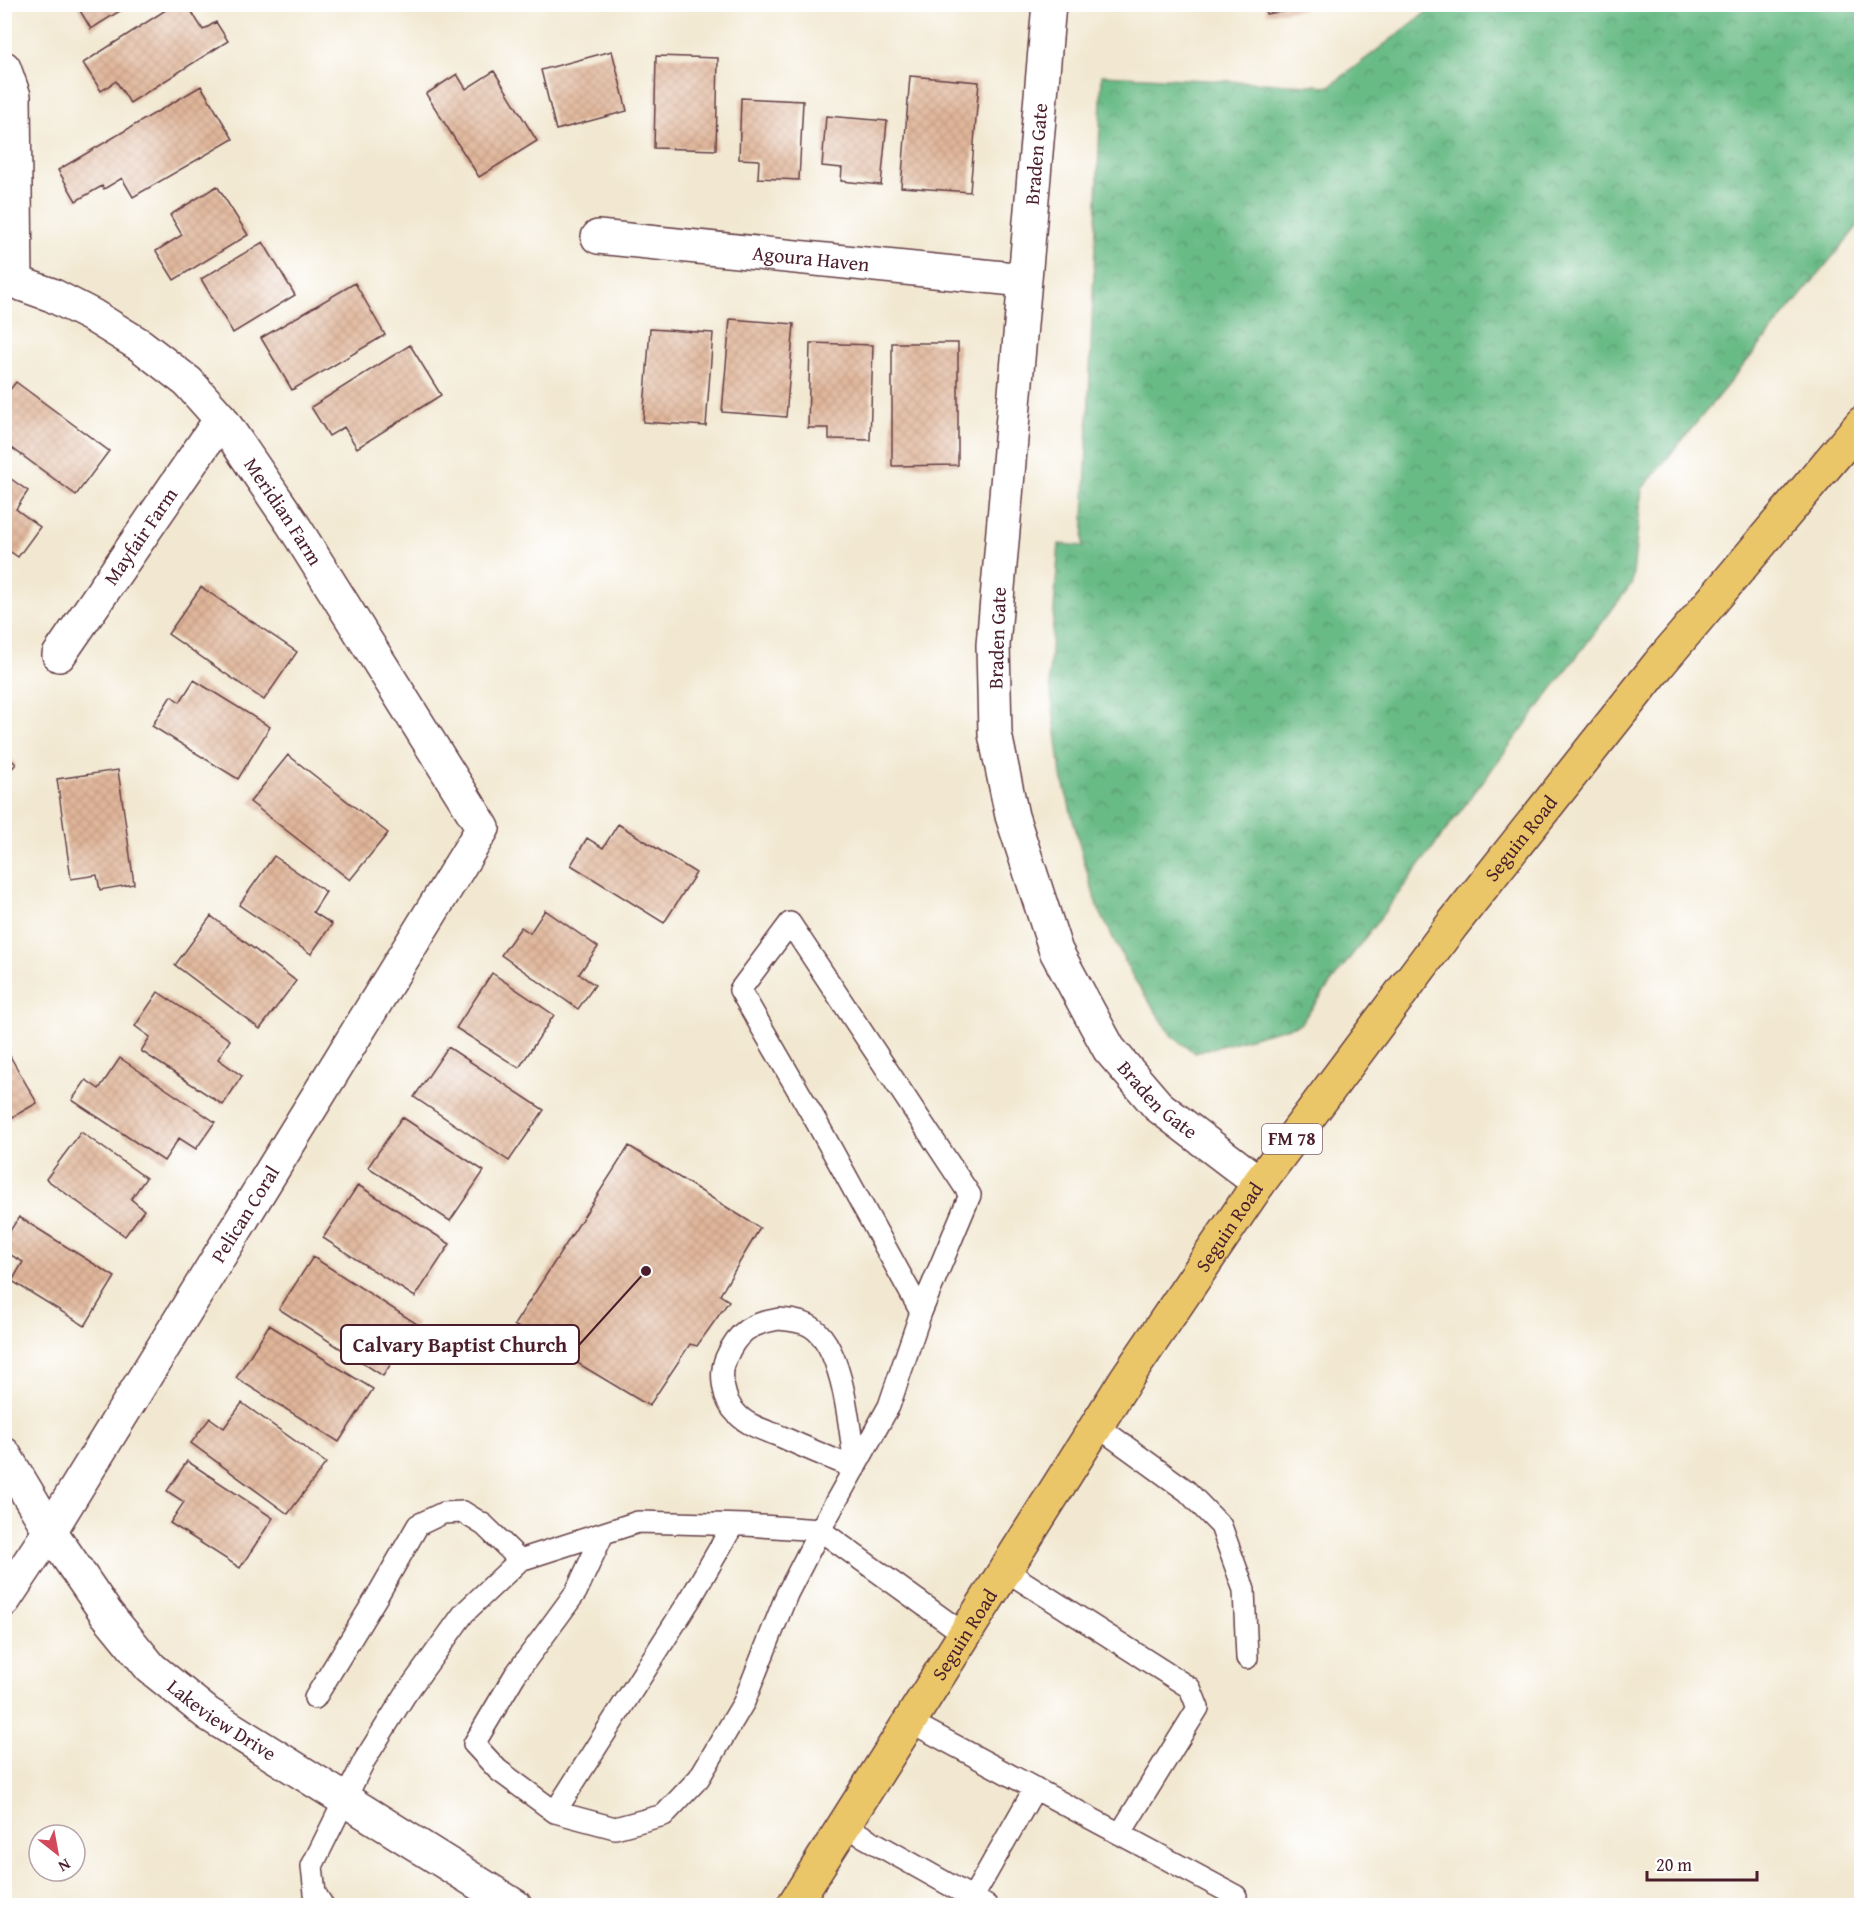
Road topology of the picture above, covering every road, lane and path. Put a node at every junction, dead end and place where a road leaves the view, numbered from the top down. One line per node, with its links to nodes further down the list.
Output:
1 (1049, 4): 5 (street, Braden Gate)
2 (4, 68): 4 (street)
3 (598, 237): 5 (street, Agoura Haven)
4 (10, 280): 6 (street, Meridian Farm)
5 (1024, 280): 10 (street, Braden Gate)
6 (221, 419): 8 (street, Mayfair Farm); 9 (street, Meridian Farm)
7 (1860, 427): 10 (main road, Seguin Road / FM 78)
8 (59, 655)
9 (483, 828): 17 (street, Pelican Coral)
10 (1259, 1183): 12 (main road, Seguin Road / FM 78)
11 (921, 1312): 11 (lane); 14 (lane)
12 (1096, 1425): 20 (main road, Seguin Road / FM 78); 23 (lane)
13 (4, 1454): 17 (street, Lakeview Drive)
14 (855, 1468): 14 (lane); 16 (lane)
15 (733, 1525): 16 (lane); 18 (lane); 28 (lane)
16 (820, 1530): 22 (lane); 28 (lane)
17 (50, 1531): 21 (street, Pelican Coral); 27 (street, Lakeview Drive)
18 (603, 1534): 19 (lane); 28 (lane)
19 (520, 1560): 24 (lane); 27 (lane)
20 (1005, 1570): 22 (main road, Seguin Road / FM 78); 30 (lane)
21 (4, 1600)
22 (964, 1634): 25 (main road, Seguin Road / FM 78)
23 (1247, 1658)
24 (315, 1698)
25 (909, 1721): 26 (lane); 29 (main road, Seguin Road / FM 78)
26 (1035, 1788): 30 (lane); 32 (lane)
27 (344, 1799): 33 (lane); 34 (street, Lakeview Drive)
28 (555, 1812)
29 (843, 1825): 32 (lane); 35 (main road, Seguin Road / FM 78)
30 (1120, 1834): 31 (lane)
31 (1236, 1896)
32 (980, 1901)
33 (323, 1905)
34 (515, 1905)
35 (793, 1905)

